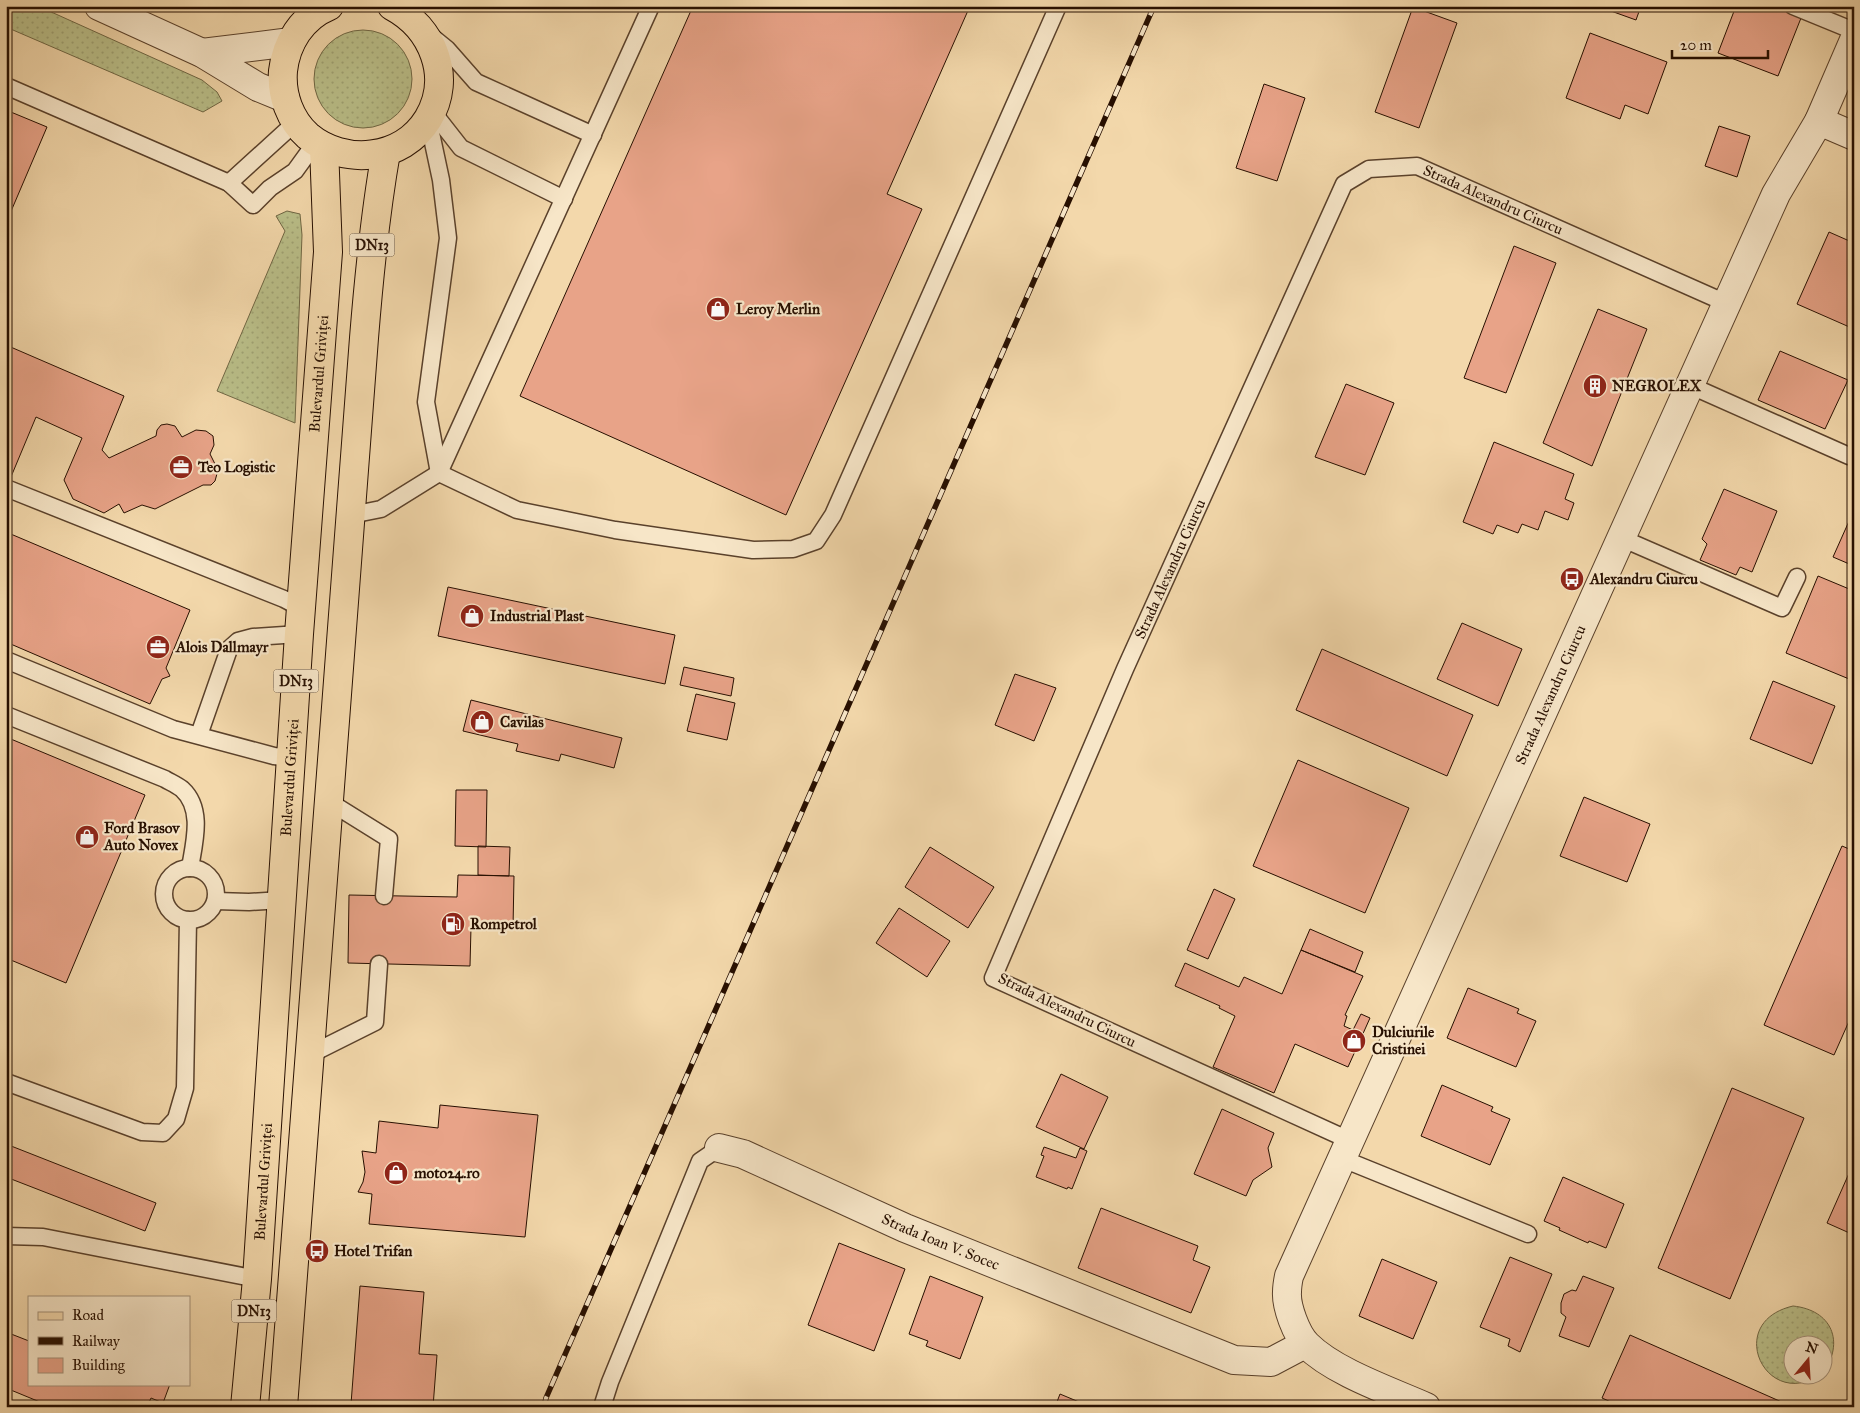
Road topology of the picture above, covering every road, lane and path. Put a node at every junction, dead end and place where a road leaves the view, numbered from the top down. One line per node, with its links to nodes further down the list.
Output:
1 (99, 6): 10 (street)
2 (329, 6): 9 (main road)
3 (651, 6): 15 (lane)
4 (1058, 6): 24 (lane)
5 (1793, 6): 7 (lane)
6 (405, 13): 13 (main road); 15 (lane)
7 (1854, 31)
8 (1854, 40): 14 (street, Strada Alexandru Ciurcu)
9 (291, 42): 10 (street); 12 (main road)
10 (202, 53): 12 (street)
11 (6, 86): 19 (lane)
12 (290, 110): 17 (main road); 19 (lane)
13 (430, 115): 18 (main road); 20 (lane); 24 (lane)
14 (1819, 121): 16 (street); 21 (street, Strada Alexandru Ciurcu)
15 (593, 135): 20 (lane)
16 (1854, 136)
17 (320, 145): 18 (main road); 19 (lane); 29 (main road, Bulevardul Griviței / DN13)
18 (386, 152): 26 (main road, DN13)
19 (229, 183)
20 (564, 199): 24 (lane)
21 (1726, 303): 22 (street, Strada Alexandru Ciurcu); 45 (lane, Strada Alexandru Ciurcu)
22 (1689, 385): 23 (lane); 27 (street, Strada Alexandru Ciurcu)
23 (1849, 456)
24 (439, 473): 26 (lane)
25 (6, 488): 29 (lane)
26 (351, 515): 35 (main road, DN13)
27 (1621, 538): 28 (lane); 45 (street, Strada Alexandru Ciurcu)
28 (1796, 577)
29 (301, 608): 30 (main road, Bulevardul Griviței / DN13)
30 (299, 634): 33 (lane); 34 (main road, Bulevardul Griviței / DN13)
31 (6, 660): 33 (lane)
32 (6, 716): 36 (lane)
33 (199, 735): 34 (lane)
34 (291, 758): 38 (main road, Bulevardul Griviței / DN13)
35 (328, 800): 37 (lane); 42 (main road, DN13)
36 (190, 868): 39 (lane); 40 (lane)
37 (384, 896)
38 (282, 900): 39 (lane); 48 (main road, Bulevardul Griviței / DN13)
39 (216, 901): 40 (lane)
40 (188, 920): 43 (lane)
41 (379, 964): 42 (lane)
42 (309, 1055): 51 (main road, DN13)
43 (6, 1082)
44 (719, 1148): 49 (street, Strada Ioan V. Socec); 52 (lane, Strada Ioan V. Socec)
45 (1347, 1150): 46 (lane); 49 (street, Strada Alexandru Ciurcu)
46 (1528, 1234)
47 (6, 1236): 48 (lane)
48 (257, 1279): 50 (main road, Bulevardul Griviței / DN13)
49 (1305, 1344): 53 (street)
50 (245, 1407)
51 (283, 1407)
52 (602, 1407)
53 (1426, 1407)

